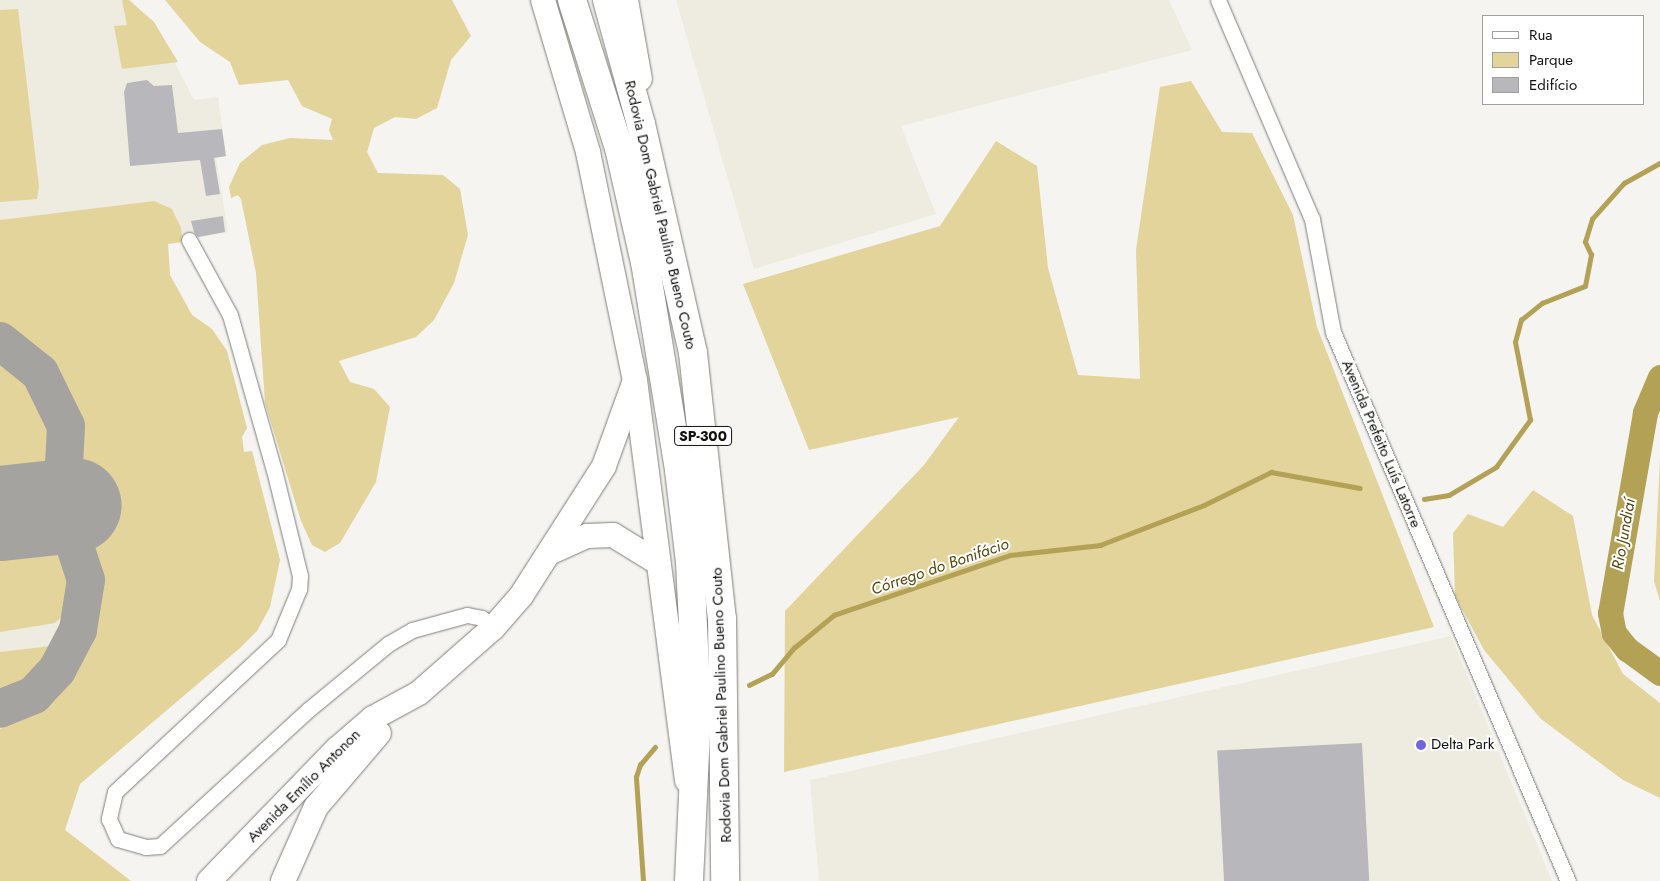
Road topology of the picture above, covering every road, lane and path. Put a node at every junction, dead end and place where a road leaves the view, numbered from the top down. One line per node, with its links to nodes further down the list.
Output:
1 (543, 0): 8 (main road)
2 (572, 0): 14 (highway, Rodovia Dom Gabriel Paulino Bueno Couto / SP-300)
3 (606, 0): 6 (highway, Rodovia Dom Gabriel Paulino Bueno Couto / SP-300)
4 (626, 0): 6 (main road)
5 (1218, 0): 20 (street, Avenida Prefeito Luís Latorre)
6 (664, 219): 11 (highway, Rodovia Dom Gabriel Paulino Bueno Couto / SP-300)
7 (189, 240): 12 (street)
8 (635, 380): 9 (main road, Avenida Emílio Antonon); 10 (main road)
9 (551, 552): 10 (main road); 12 (main road, Avenida Emílio Antonon)
10 (657, 562): 14 (main road)
11 (722, 618): 18 (highway, Rodovia Dom Gabriel Paulino Bueno Couto / SP-300); 19 (highway)
12 (493, 628): 13 (main road, Avenida Emílio Antonon)
13 (419, 694): 15 (main road, Avenida Emílio Antonon); 16 (main road)
14 (692, 812): 17 (highway, Rodovia Dom Gabriel Paulino Bueno Couto / SP-300)
15 (209, 881)
16 (283, 881)
17 (689, 881)
18 (725, 881)
19 (736, 881)
20 (1568, 881)

